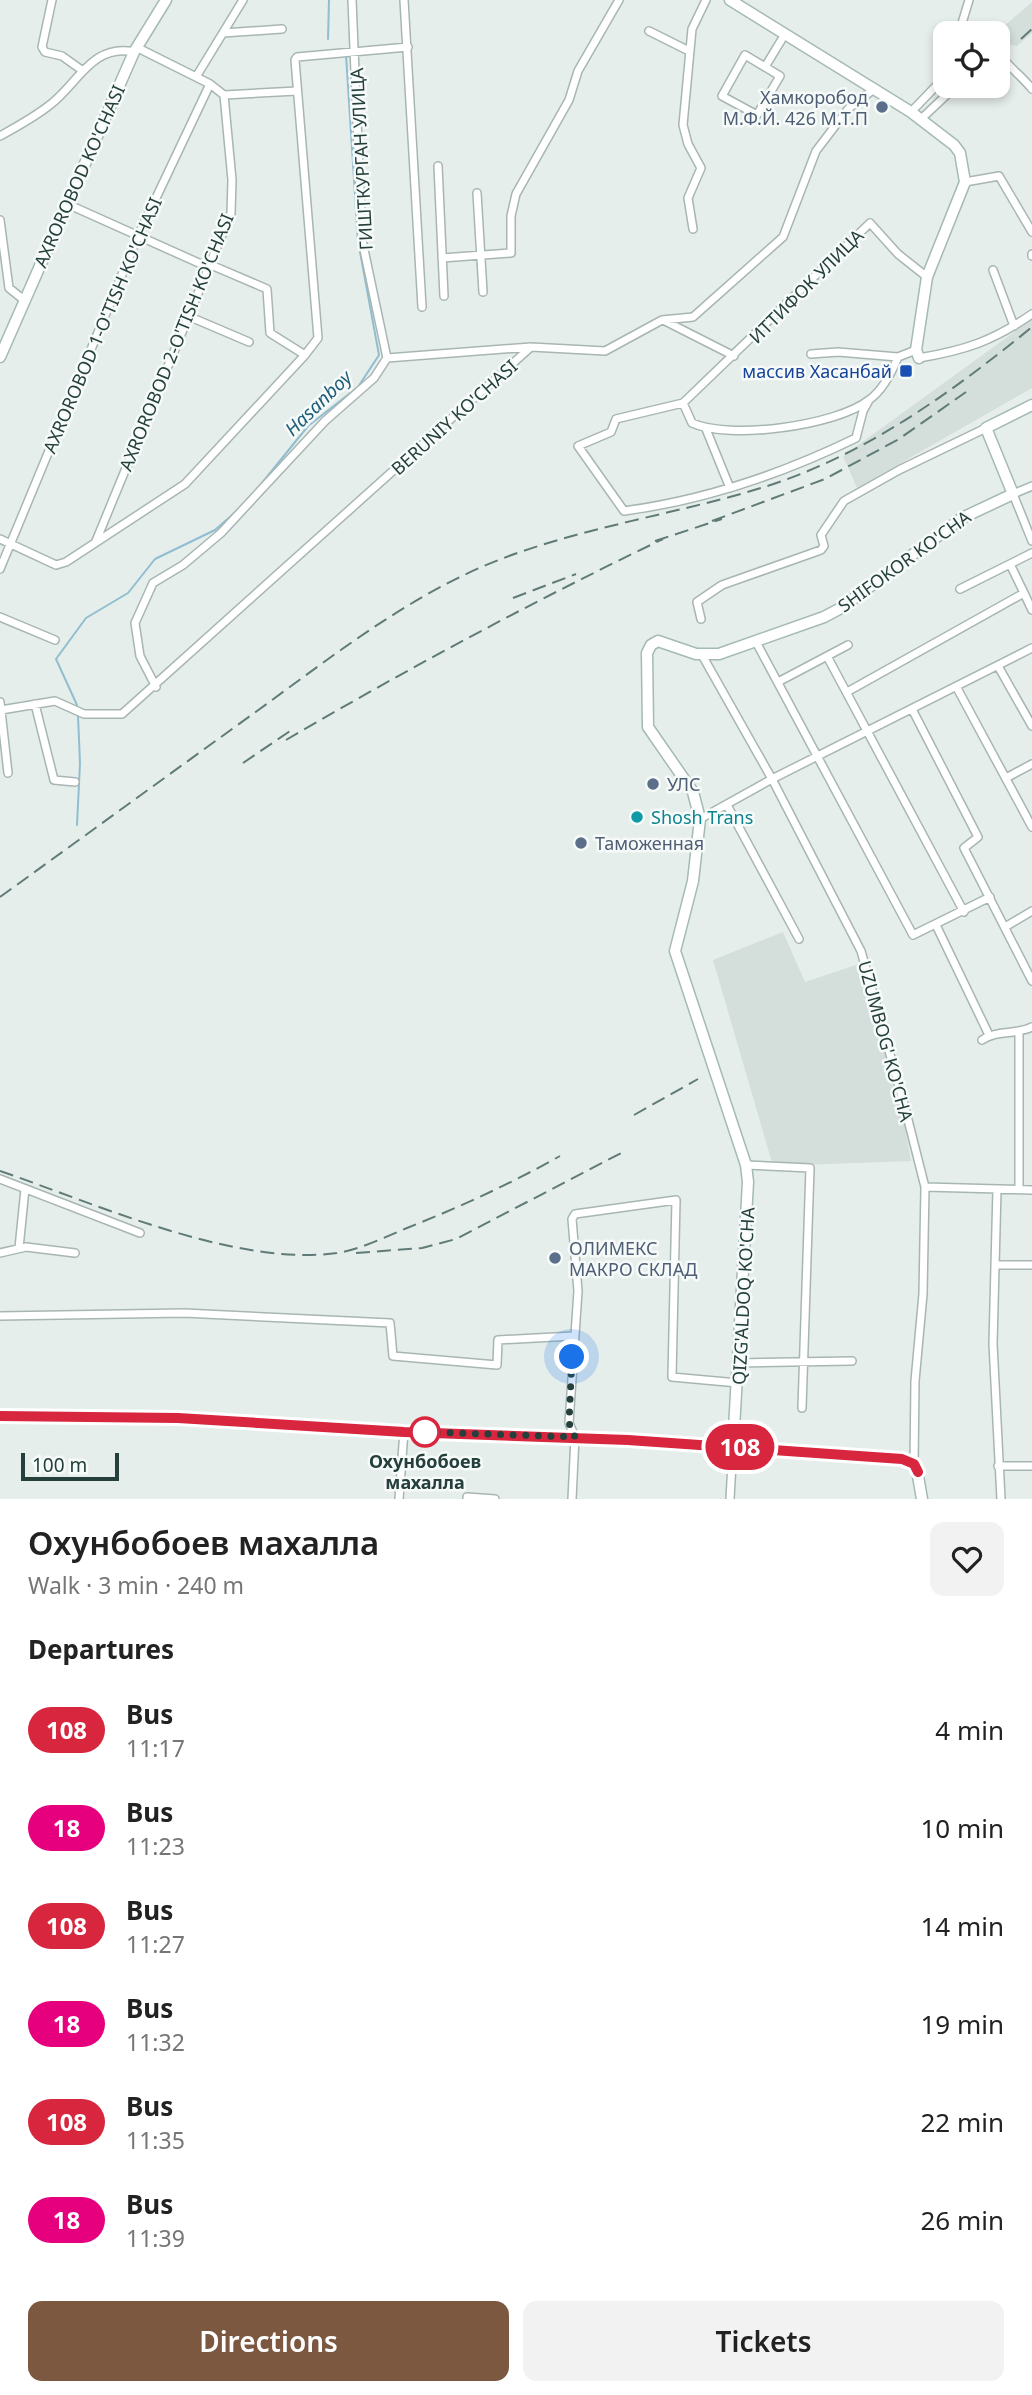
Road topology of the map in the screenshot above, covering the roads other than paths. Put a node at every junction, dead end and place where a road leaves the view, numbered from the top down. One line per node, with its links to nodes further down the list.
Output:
1 (52, 0): 22 (street)
2 (166, 0): 18 (street, AXROROBOD KO'CHASI)
3 (243, 0): 14 (street)
4 (352, 0): 17 (street, ГИШТКУРГАН УЛИЦА)
5 (404, 0): 16 (street)
6 (619, 0): 42 (street)
7 (706, 0): 19 (street)
8 (730, 0): 10 (street)
9 (969, 0): 11 (street)
10 (748, 4): 15 (street)
11 (963, 21)
12 (282, 29): 14 (street)
13 (649, 31): 19 (street)
14 (223, 33): 23 (street)
15 (785, 34): 20 (street); 25 (street)
16 (408, 47): 17 (street); 50 (street)
17 (355, 49): 28 (street); 63 (street, ГИШТКУРГАН УЛИЦА)
18 (135, 50): 22 (street); 23 (street); 37 (street, AXROROBOD KO'CHASI)
19 (689, 51): 39 (street)
20 (765, 67): 20 (street)
21 (1010, 70): 27 (street)
22 (83, 71): 33 (street)
23 (196, 77): 24 (street)
24 (210, 83): 29 (street); 41 (street, AXROROBOD 1-O'TISH KO'CHASI)
25 (874, 89): 31 (street); 53 (street, BERUNIY KO'CHASI)
26 (933, 89): 31 (street)
27 (1032, 89)
28 (297, 91): 29 (street); 59 (street)
29 (224, 94): 44 (street, AXROROBOD 2-O'TISH KO'CHASI)
30 (943, 98): 32 (street)
31 (911, 111): 32 (street)
32 (921, 119): 35 (street)
33 (0, 136)
34 (438, 166): 43 (street)
35 (965, 182): 40 (street); 46 (street)
36 (477, 194): 42 (street)
37 (65, 203): 41 (street); 49 (street, AXROROBOD KO'CHASI)
38 (0, 220): 49 (street)
39 (693, 229)
40 (1032, 232)
41 (138, 236): 44 (street); 75 (street, AXROROBOD 1-O'TISH KO'CHASI)
42 (481, 255): 43 (street); 47 (street)
43 (442, 258): 48 (street)
44 (210, 266): 52 (street, AXROROBOD 2-O'TISH KO'CHASI); 59 (street)
45 (993, 270): 54 (street)
46 (927, 276): 58 (street); 60 (street, ИТТИФОК УЛИЦА)
47 (483, 292)
48 (444, 296)
49 (24, 300): 62 (street, AXROROBOD KO'CHASI)
50 (422, 307)
51 (1032, 314): 54 (street)
52 (188, 316): 55 (street); 74 (street, AXROROBOD 2-O'TISH KO'CHASI)
53 (663, 320): 56 (street, BERUNIY KO'CHASI); 60 (street)
54 (1014, 326): 58 (street)
55 (249, 342)
56 (531, 347): 63 (street); 92 (street, BERUNIY KO'CHASI)
57 (811, 354): 61 (street)
58 (918, 354): 61 (street)
59 (305, 355): 74 (street)
60 (734, 356): 65 (street, ИТТИФОК УЛИЦА)
61 (898, 356): 64 (street, ИТТИФОК УЛИЦА)
62 (0, 357)
63 (387, 358): 92 (street)
64 (869, 400): 68 (street, ИТТИФОК УЛИЦА); 70 (street, ИТТИФОК УЛИЦА)
65 (683, 403): 68 (street); 70 (street, ИТТИФОК УЛИЦА)
66 (1032, 405): 67 (street)
67 (986, 428): 71 (street); 83 (street)
68 (706, 429): 70 (street)
69 (1032, 486): 71 (street)
70 (730, 488)
71 (1013, 494): 73 (street); 85 (street, SHIFOKOR KO'CHA)
72 (0, 539): 75 (street)
73 (1032, 541)
74 (95, 542): 75 (street)
75 (10, 544): 78 (street, AXROROBOD 1-O'TISH KO'CHASI)
76 (1032, 553): 77 (street)
77 (1010, 564): 79 (street); 80 (street)
78 (0, 569)
79 (960, 589)
80 (1024, 593): 81 (street); 94 (street)
81 (1032, 610)
82 (0, 617): 84 (street)
83 (701, 619)
84 (55, 640)
85 (755, 640): 88 (street, SHIFOKOR KO'CHA); 91 (street)
86 (848, 645): 89 (street)
87 (1032, 649): 90 (street)
88 (702, 655): 105 (street, UZUMBOG' KO'CHA); 108 (street)
89 (828, 658): 91 (street); 94 (street)
90 (998, 666): 93 (street); 99 (street)
91 (778, 682): 101 (street)
92 (156, 687): 96 (street, BERUNIY KO'CHASI)
93 (957, 688): 98 (street); 104 (street)
94 (847, 692): 100 (street)
95 (0, 702): 97 (street)
96 (35, 704): 97 (street, BERUNIY KO'CHASI); 106 (street)
97 (1, 710): 103 (street)
98 (913, 710): 100 (street); 110 (street)
99 (1032, 726)
100 (866, 732): 101 (street); 112 (street)
101 (818, 756): 105 (street); 113 (street)
102 (1032, 764): 104 (street)
103 (8, 773)
104 (1006, 778): 109 (street)
105 (772, 779): 107 (street); 121 (street, UZUMBOG' KO'CHA)
106 (75, 782)
107 (727, 805): 108 (street); 115 (street)
108 (701, 819): 119 (street, QIZG'ALDOQ KO'CHA)
109 (1032, 827)
110 (990, 897): 112 (street); 114 (street)
111 (1032, 911): 114 (street)
112 (964, 912): 113 (street)
113 (936, 925): 118 (street)
114 (1005, 927): 116 (street)
115 (799, 939)
116 (1032, 981)
117 (1032, 1027): 118 (street)
118 (1019, 1034): 124 (street)
119 (746, 1165): 135 (street); 136 (street, QIZG'ALDOQ KO'CHA)
120 (0, 1179): 122 (street)
121 (925, 1187): 123 (street); 145 (street, UZUMBOG' KO'CHA)
122 (24, 1189): 126 (street); 127 (street)
123 (997, 1189): 124 (street); 130 (street)
124 (1019, 1189): 125 (street)
125 (1032, 1190)
126 (139, 1233)
127 (19, 1248): 128 (street); 129 (street)
128 (0, 1253)
129 (75, 1253)
130 (995, 1265): 131 (street); 143 (street)
131 (1032, 1265)
132 (0, 1316): 133 (street)
133 (573, 1336): 137 (street); 141 (street)
134 (852, 1361): 135 (street)
135 (803, 1362): 136 (street); 138 (street)
136 (739, 1363): 137 (street, QIZG'ALDOQ KO'CHA)
137 (738, 1383): 142 (street, QIZG'ALDOQ KO'CHA)
138 (802, 1408)
139 (0, 1416): 140 (street)
140 (404, 1432): 141 (street); 147 (street)
141 (575, 1437): 142 (street); 149 (street)
142 (733, 1446): 145 (street); 150 (street, QIZG'ALDOQ KO'CHA)
143 (998, 1466): 144 (street); 152 (street)
144 (1032, 1466)
145 (916, 1468): 151 (street, UZUMBOG' KO'CHA)
146 (467, 1497): 148 (street)
147 (399, 1499)
148 (495, 1499)
149 (572, 1499)
150 (730, 1499)
151 (922, 1499)
152 (1001, 1499)

